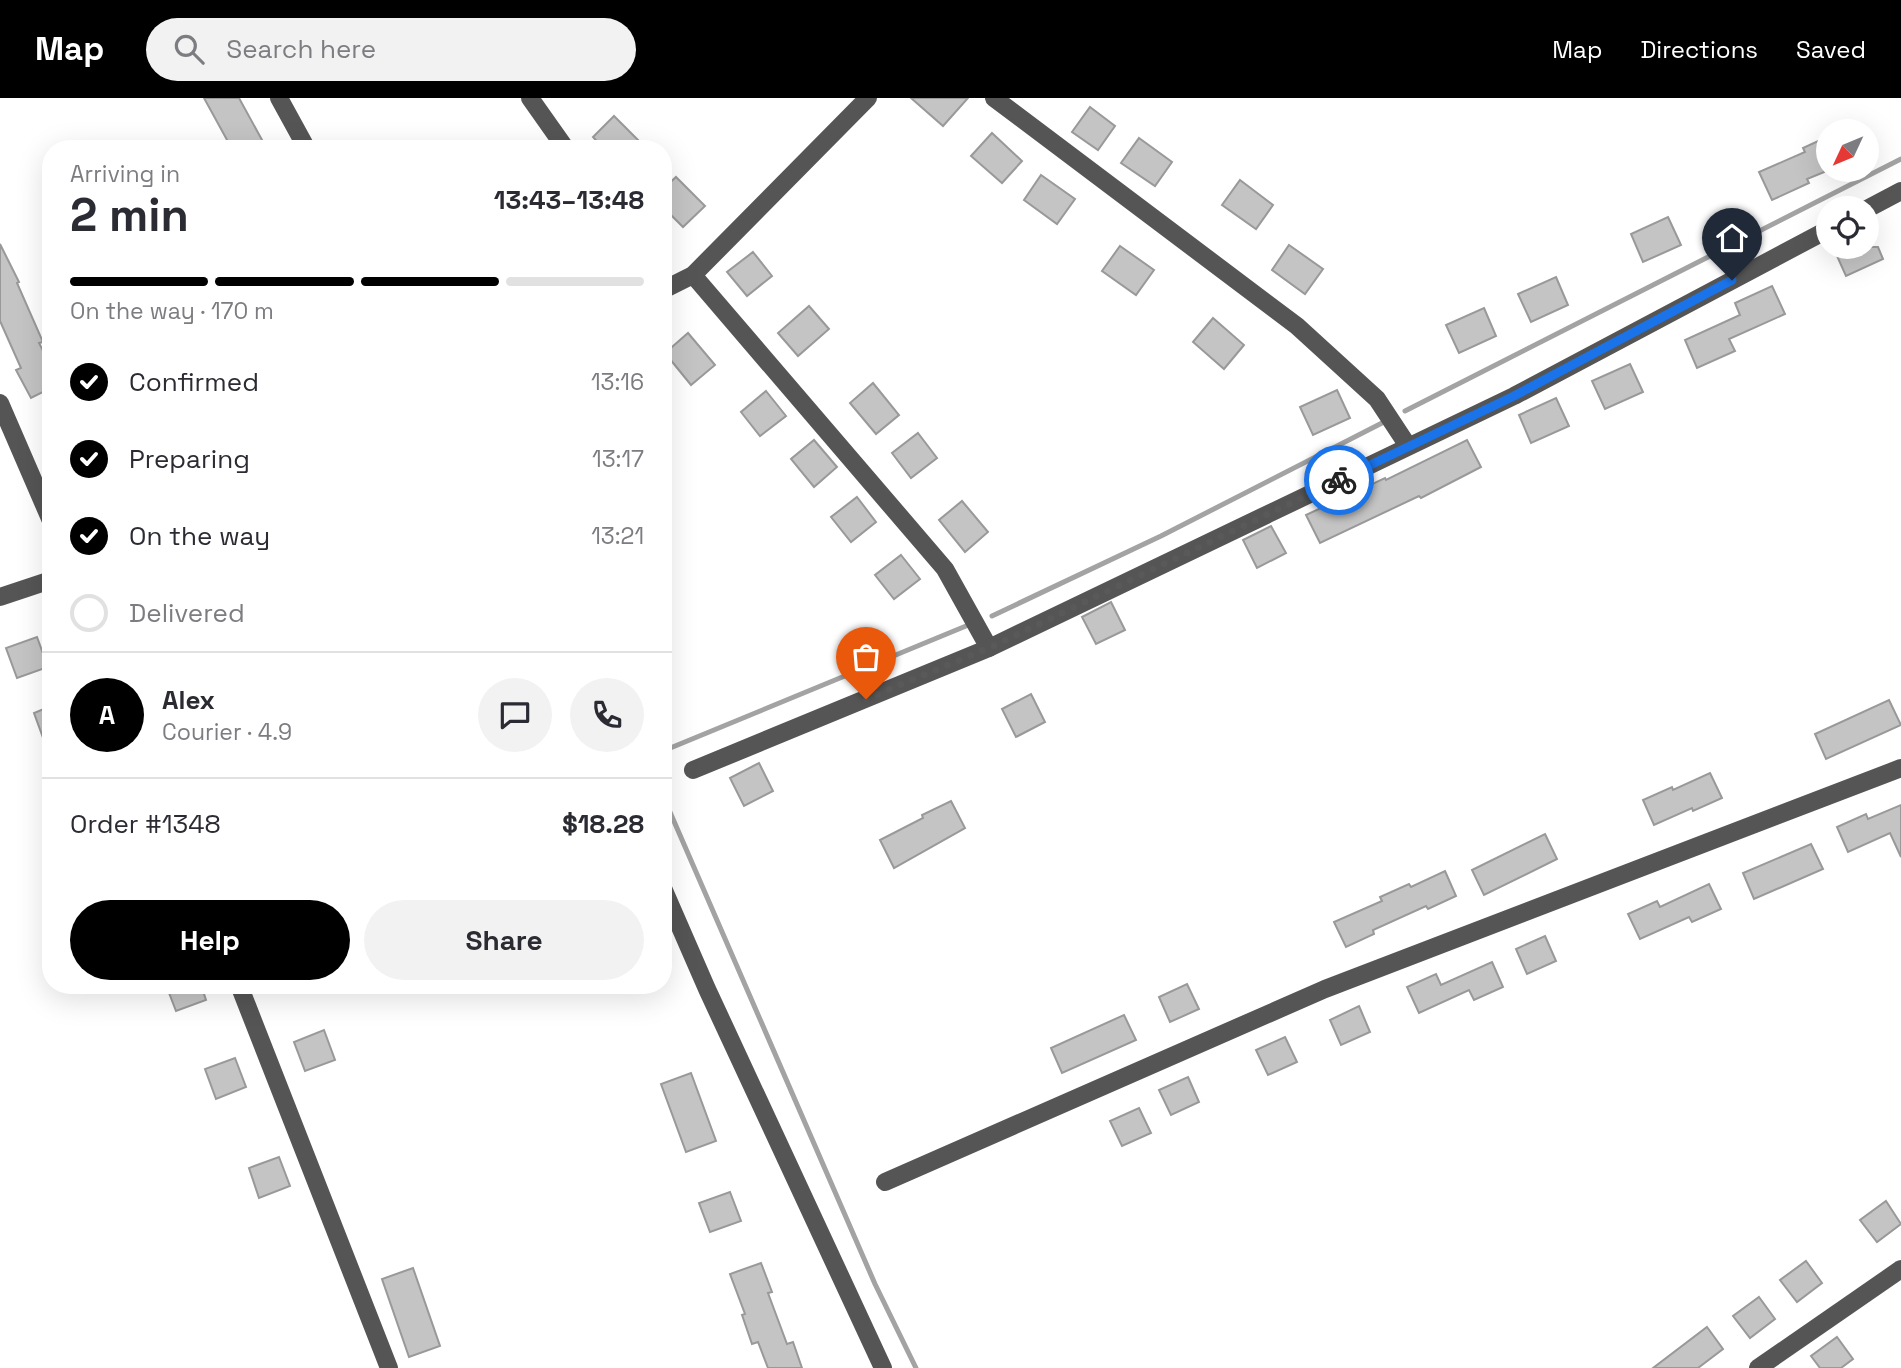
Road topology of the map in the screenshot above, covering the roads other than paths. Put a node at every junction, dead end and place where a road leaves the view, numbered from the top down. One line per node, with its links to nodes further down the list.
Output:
1 (279, 98): 5 (street)
2 (530, 98): 6 (street)
3 (868, 98): 10 (street)
4 (994, 98): 13 (street)
5 (302, 140)
6 (560, 140)
7 (1901, 191): 8 (street)
8 (1879, 203)
9 (1816, 236): 13 (street)
10 (693, 275): 11 (street); 17 (street)
11 (672, 284)
12 (0, 403): 14 (street)
13 (1408, 446): 17 (street)
14 (42, 500)
15 (42, 583): 16 (street)
16 (0, 597)
17 (989, 648): 19 (street)
18 (1901, 768): 22 (street)
19 (693, 770)
20 (672, 909): 25 (street)
21 (243, 994): 24 (street)
22 (885, 1182)
23 (1901, 1269): 26 (street)
24 (389, 1368)
25 (883, 1368)
26 (1758, 1368)

